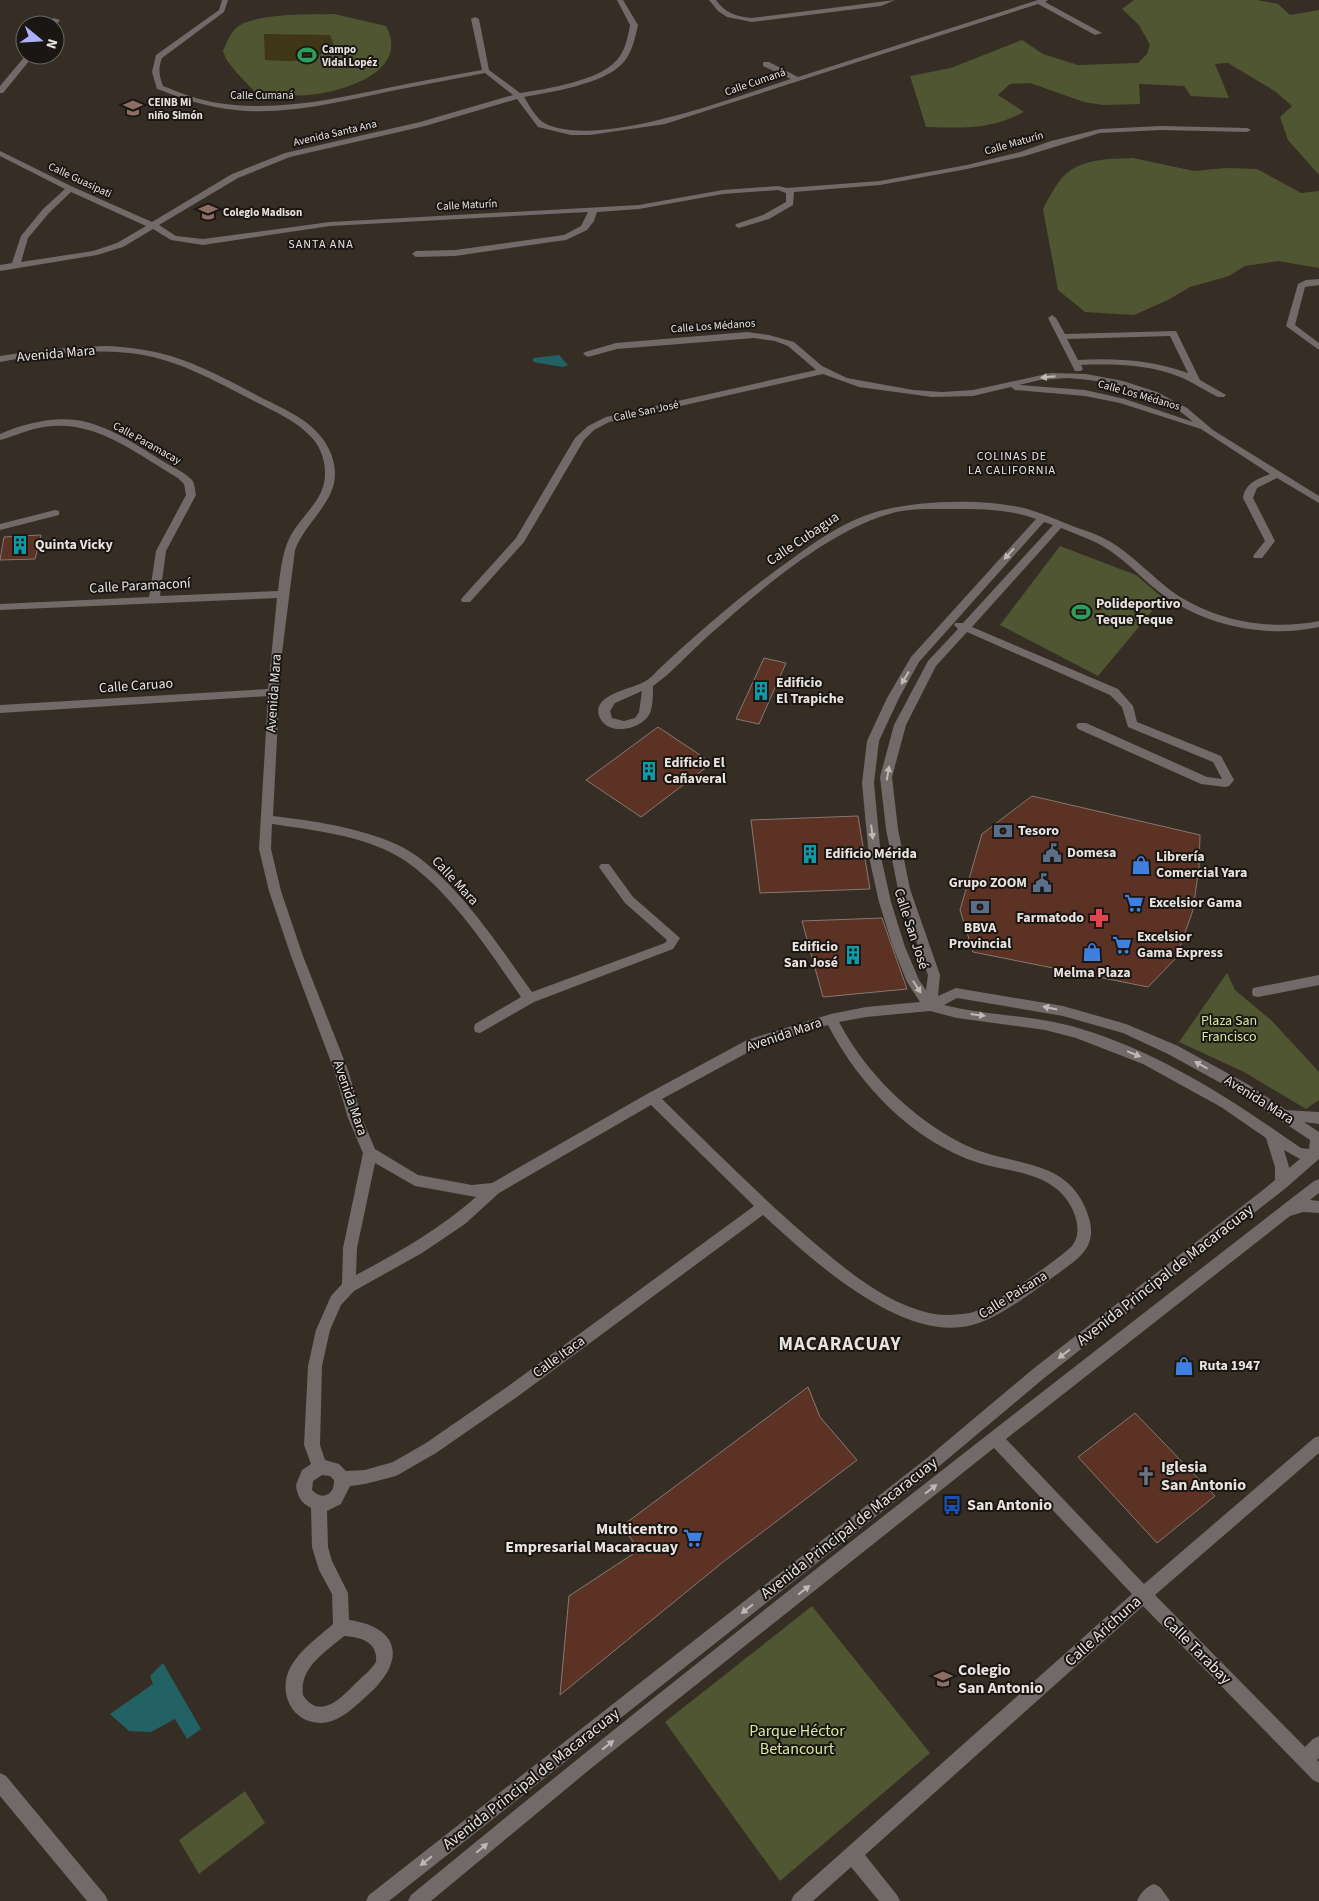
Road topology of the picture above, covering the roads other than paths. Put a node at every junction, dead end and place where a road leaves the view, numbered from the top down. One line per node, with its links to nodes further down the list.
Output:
1 (225, 0): 10 (street, Calle Cumaná)
2 (622, 0): 13 (street, Avenida Santa Ana)
3 (712, 0): 4 (street)
4 (892, 0)
5 (1042, 1): 7 (street); 11 (street, Calle Cumaná)
6 (475, 19): 10 (street)
7 (1098, 34)
8 (766, 64): 11 (street)
9 (21, 65): 12 (street)
10 (486, 71): 13 (street, Calle Cumaná)
11 (797, 79): 13 (street, Calle Cumaná)
12 (0, 90)
13 (519, 96): 19 (street, Avenida Santa Ana)
14 (1247, 130): 17 (street, Calle Maturín)
15 (0, 153): 16 (street, Calle Guasipati)
16 (70, 189): 19 (street, Calle Guasipati); 22 (street)
17 (787, 190): 18 (street, Calle Maturín); 20 (street)
18 (593, 209): 19 (street, Calle Maturín); 21 (street)
19 (152, 225): 22 (street, Avenida Santa Ana)
20 (739, 226)
21 (416, 254)
22 (16, 266): 23 (street, Avenida Santa Ana)
23 (0, 268)
24 (1319, 282): 26 (street)
25 (1052, 318): 28 (street)
26 (1299, 332): 27 (street); 29 (street)
27 (1319, 336)
28 (1062, 337): 32 (street); 35 (street)
29 (1319, 347)
30 (588, 354): 33 (street, Calle Los Médanos)
31 (0, 359): 48 (street, Avenida Mara)
32 (1074, 363): 34 (street); 35 (street)
33 (824, 371): 36 (street, Calle Los Médanos); 50 (street, Calle San José)
34 (1081, 376): 36 (street, Calle Los Médanos, one-way to 36); 37 (street); 39 (street, Calle Los Médanos)
35 (1196, 381): 38 (street)
36 (1005, 387): 37 (street, Calle Los Médanos)
37 (1085, 393): 39 (street, Calle Los Médanos)
38 (1221, 395)
39 (1206, 429): 41 (street, Calle Los Médanos)
40 (0, 437): 49 (street, Calle Paramacay)
41 (1277, 476): 42 (street, Calle Los Médanos); 47 (street)
42 (1319, 500)
43 (56, 513): 46 (street)
44 (1042, 518): 45 (street, Calle Cubagua); 52 (street, Calle San José, one-way to 52); 55 (street, Calle Cubagua)
45 (1060, 524): 53 (street); 54 (street, Calle San José)
46 (0, 527)
47 (1258, 556)
48 (281, 594): 49 (street, Calle Paramaconí); 56 (street, Avenida Mara)
49 (154, 599): 51 (street, Calle Paramaconí)
50 (466, 600)
51 (0, 607)
52 (949, 621): 54 (street); 62 (street, Calle San José, one-way to 62)
53 (1319, 624)
54 (965, 627): 58 (street); 61 (street, Calle San José, one-way to 54)
55 (648, 686)
56 (274, 692): 57 (street, Calle Caruao); 59 (street, Avenida Mara)
57 (0, 708)
58 (1082, 726)
59 (267, 819): 65 (street, Calle Mara); 73 (street, Avenida Mara)
60 (605, 867): 65 (street)
61 (904, 889): 62 (street); 66 (street, Calle San José)
62 (882, 890): 66 (street, Calle San José, one-way to 66)
63 (1319, 980): 64 (street)
64 (1258, 992)
65 (529, 998): 68 (street)
66 (930, 1006): 67 (street, Avenida Mara); 70 (street, Avenida Mara, one-way to 66); 72 (street, Avenida Mara, one-way to 72)
67 (831, 1019): 69 (street, Avenida Mara); 78 (street, Calle Paisana)
68 (480, 1028)
69 (652, 1098): 77 (street, Avenida Mara); 78 (street, Calle Paisana)
70 (1283, 1115): 71 (street); 74 (street, Avenida Mara)
71 (1319, 1118)
72 (1272, 1135): 74 (street, Avenida Mara); 75 (street)
73 (370, 1154): 77 (street, Avenida Mara); 81 (street)
74 (1318, 1155): 75 (street, Avenida Principal de Macaracuay)
75 (1282, 1183): 95 (street, Avenida Principal de Macaracuay, one-way to 95)
76 (1319, 1185): 80 (street, Avenida Principal de Macaracuay)
77 (494, 1189): 81 (street, Avenida Mara)
78 (764, 1207): 85 (street, Calle Itaca)
79 (1319, 1207): 80 (street)
80 (1284, 1211): 82 (street, Avenida Principal de Macaracuay)
81 (349, 1286): 84 (street, Avenida Mara)
82 (995, 1438): 87 (street, Calle Tarabay); 96 (street, Avenida Principal de Macaracuay, one-way to 82)
83 (1319, 1442): 87 (street, Calle Arichuna)
84 (320, 1468): 85 (street); 86 (street)
85 (342, 1479): 86 (street)
86 (320, 1504): 88 (street)
87 (1143, 1595): 90 (street, Calle Tarabay); 93 (street, Calle Arichuna)
88 (341, 1628): 88 (street)
89 (1319, 1744): 90 (street)
90 (1306, 1759): 91 (street, Calle Tarabay)
91 (1319, 1774)
92 (0, 1782): 94 (street)
93 (852, 1854): 97 (street, Calle Arichuna); 98 (street)
94 (99, 1901)
95 (375, 1901)
96 (417, 1901)
97 (800, 1901)
98 (891, 1901)
99 (1146, 1901): 100 (street)
100 (1162, 1901)

